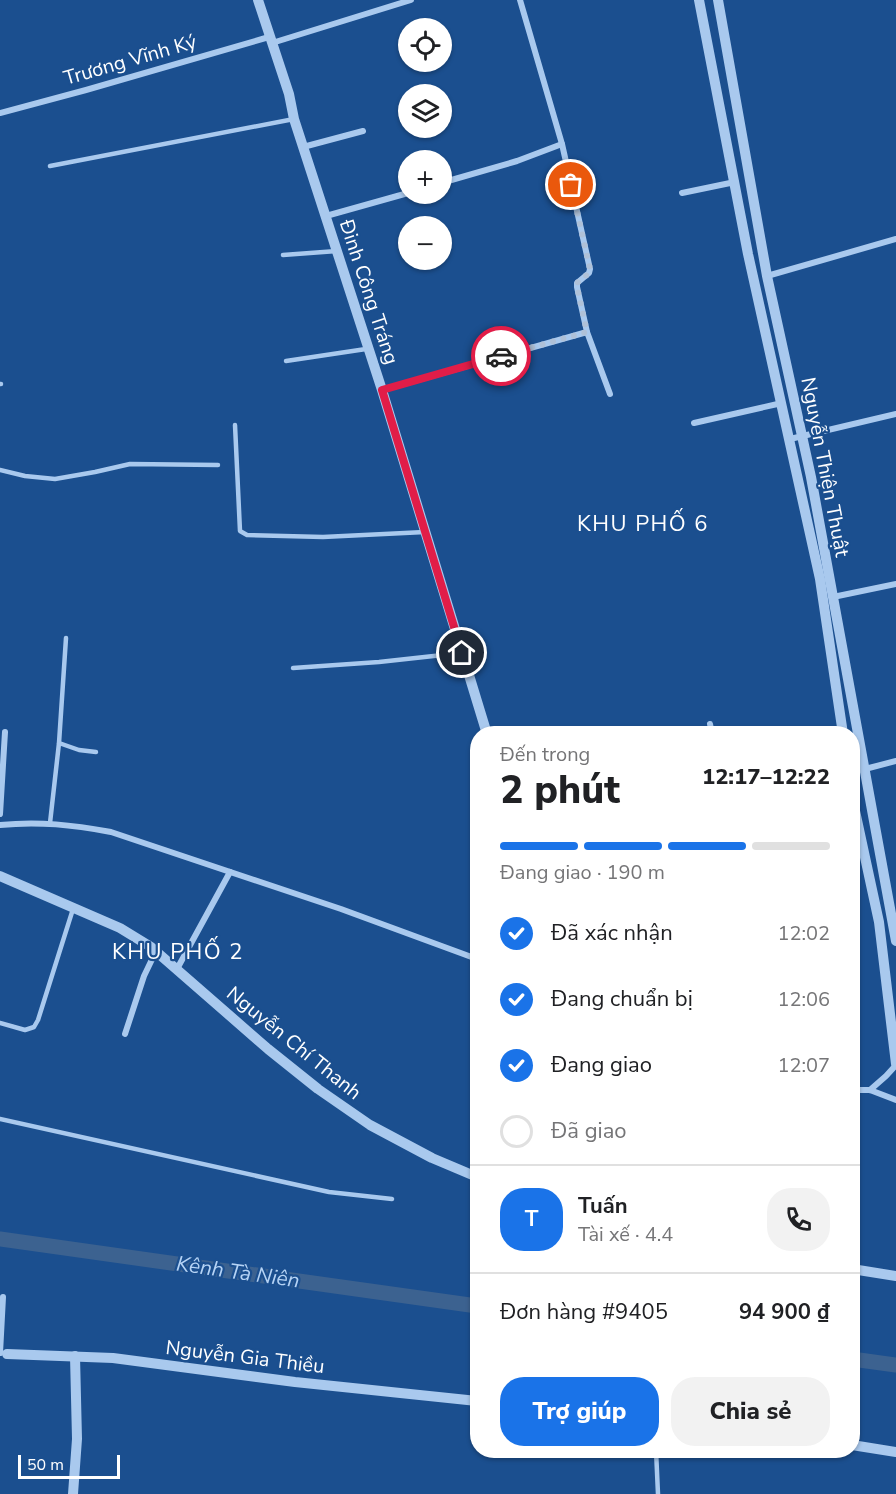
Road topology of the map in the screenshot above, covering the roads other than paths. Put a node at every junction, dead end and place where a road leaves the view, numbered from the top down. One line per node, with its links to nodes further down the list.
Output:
1 (258, 0): 6 (street, Đinh Công Tráng)
2 (411, 0): 6 (street, Trương Vĩnh Ký)
3 (520, 0): 10 (street)
4 (699, 0): 14 (street, Nguyễn Thiện Thuật)
5 (718, 0): 21 (street, Nguyễn Thiện Thuật)
6 (270, 40): 7 (street, Trương Vĩnh Ký); 8 (street, Đinh Công Tráng)
7 (0, 113)
8 (294, 119): 11 (street, Đinh Công Tráng); 12 (lane)
9 (363, 131): 11 (street)
10 (562, 144): 13 (street); 22 (street)
11 (303, 147): 17 (street, Đinh Công Tráng)
12 (50, 166)
13 (452, 180)
14 (735, 182): 15 (street); 27 (street, Nguyễn Thiện Thuật)
15 (682, 193)
16 (398, 196): 17 (street)
17 (326, 216): 19 (street, Đinh Công Tráng)
18 (896, 239): 21 (street)
19 (338, 251): 20 (lane); 23 (street, Đinh Công Tráng)
20 (283, 255)
21 (767, 276): 31 (street, Nguyễn Thiện Thuật)
22 (587, 332): 25 (street); 26 (street)
23 (369, 348): 24 (lane); 25 (street, Đinh Công Tráng)
24 (286, 361)
25 (382, 390): 35 (street, Đinh Công Tráng)
26 (610, 394)
27 (782, 403): 29 (street); 32 (street, Nguyễn Thiện Thuật)
28 (896, 414): 31 (street)
29 (694, 423)
30 (235, 425): 35 (lane)
31 (802, 436): 32 (street); 37 (street, Nguyễn Thiện Thuật)
32 (790, 439): 41 (street, Nguyễn Thiện Thuật)
33 (218, 465): 34 (lane)
34 (0, 470)
35 (425, 532): 39 (street, Đinh Công Tráng)
36 (896, 584): 37 (street)
37 (832, 597): 40 (street, Nguyễn Thiện Thuật)
38 (66, 638): 48 (lane)
39 (462, 653): 42 (lane); 43 (street, Đinh Công Tráng)
40 (845, 663): 41 (street); 45 (street, Nguyễn Thiện Thuật)
41 (833, 665): 44 (street, Nguyễn Thiện Thuật)
42 (293, 668)
43 (485, 726)
44 (842, 726)
45 (857, 726)
46 (5, 732): 52 (street)
47 (860, 742): 51 (street, Nguyễn Thiện Thuật)
48 (59, 743): 49 (lane); 53 (lane)
49 (96, 752)
50 (896, 761): 51 (street)
51 (865, 769): 59 (street, Nguyễn Thiện Thuật)
52 (0, 814)
53 (50, 823): 54 (street); 56 (street)
54 (0, 825)
55 (860, 834): 65 (street)
56 (230, 872): 61 (street); 62 (street)
57 (0, 876): 58 (street, Nguyễn Chí Thanh)
58 (73, 909): 60 (street, Nguyễn Chí Thanh); 63 (lane)
59 (896, 937)
60 (156, 951): 62 (street, Nguyễn Chí Thanh); 64 (street)
61 (470, 956)
62 (177, 969): 70 (street, Nguyễn Chí Thanh)
63 (0, 1023)
64 (125, 1035)
65 (896, 1065): 67 (street)
66 (860, 1090): 67 (street)
67 (870, 1090): 68 (street)
68 (896, 1100)
69 (0, 1119): 71 (lane)
70 (470, 1175)
71 (392, 1199)
72 (860, 1270): 73 (street)
73 (896, 1276)
74 (3, 1297): 75 (street)
75 (2, 1354): 76 (street, Nguyễn Gia Thiều)
76 (75, 1356): 77 (street, Nguyễn Gia Thiều); 81 (street)
77 (470, 1400)
78 (860, 1446): 79 (street)
79 (896, 1452)
80 (656, 1458): 82 (lane)
81 (73, 1494)
82 (658, 1494)

